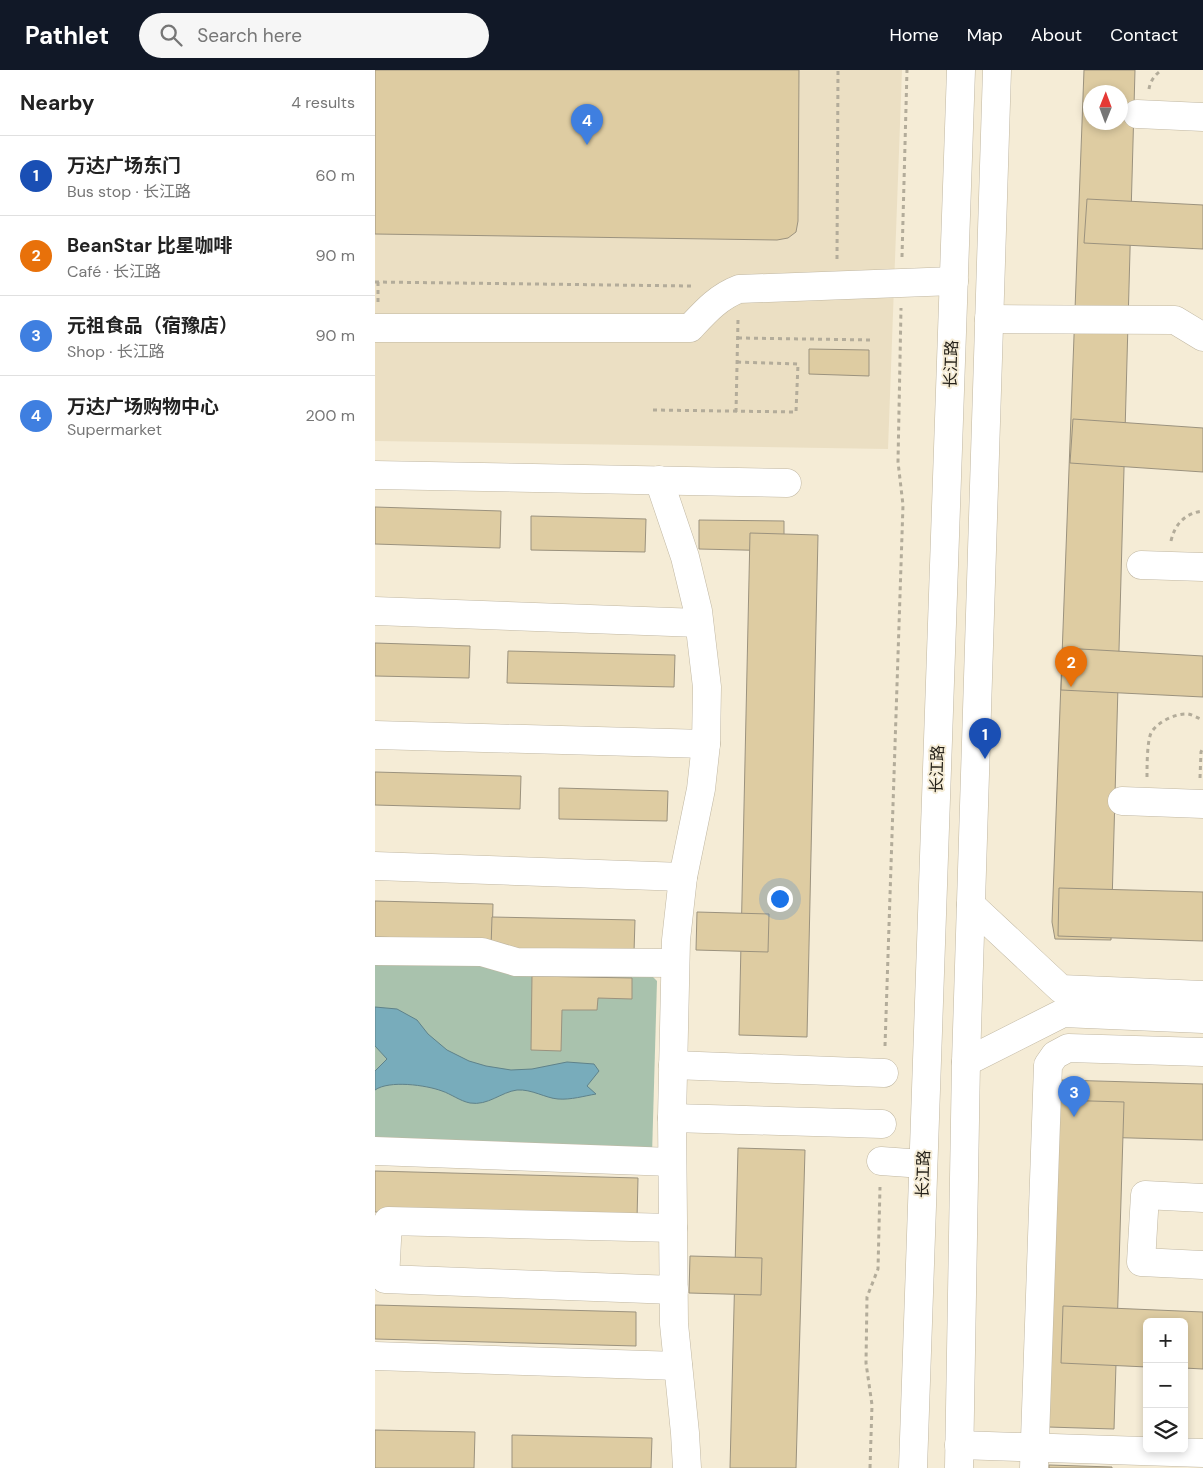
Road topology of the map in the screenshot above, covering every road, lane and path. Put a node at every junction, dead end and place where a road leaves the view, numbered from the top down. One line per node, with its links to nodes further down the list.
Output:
1 (838, 70): 10 (path)
2 (907, 70): 9 (path)
3 (961, 70): 8 (street, 长江路)
4 (997, 70): 12 (street)
5 (1137, 114): 6 (street)
6 (1203, 116)
7 (375, 282): 11 (path)
8 (954, 282): 9 (street); 49 (street, 长江路)
9 (901, 283): 10 (street); 43 (path)
10 (837, 285): 11 (street)
11 (739, 288): 13 (street); 15 (path)
12 (989, 319): 14 (street); 35 (street)
13 (375, 328)
14 (1203, 337)
15 (738, 338): 16 (path); 17 (path)
16 (874, 340)
17 (737, 362): 19 (path); 19 (path)
18 (653, 410): 19 (path)
19 (736, 412)
20 (375, 475): 21 (street)
21 (659, 480): 22 (street); 27 (street)
22 (787, 483)
23 (1203, 510): 24 (path)
24 (1154, 566): 25 (street)
25 (1203, 567)
26 (375, 611): 27 (street)
27 (699, 623): 30 (street)
28 (1203, 720): 31 (path)
29 (375, 734): 30 (street)
30 (706, 744): 34 (street)
31 (1133, 802): 32 (street)
32 (1203, 804)
33 (375, 866): 34 (street)
34 (683, 877): 37 (street)
35 (971, 905): 38 (street); 41 (street)
36 (375, 951): 37 (street)
37 (675, 964): 42 (street)
38 (1203, 995)
39 (1203, 1019): 41 (street)
40 (1203, 1052): 58 (street)
41 (966, 1062): 57 (street)
42 (673, 1065): 43 (street); 44 (street)
43 (884, 1073)
44 (672, 1118): 45 (street); 48 (street)
45 (882, 1124)
46 (375, 1151): 48 (street)
47 (881, 1161): 49 (street); 60 (path)
48 (672, 1162): 51 (street)
49 (923, 1164): 61 (street, 长江路)
50 (1203, 1198): 52 (street)
51 (673, 1228): 53 (street); 53 (street)
52 (1203, 1264)
53 (674, 1290): 55 (street)
54 (375, 1356): 55 (street)
55 (678, 1366): 59 (street)
56 (1203, 1453): 58 (street)
57 (959, 1457): 58 (street)
58 (1034, 1458)
59 (687, 1468)
60 (870, 1468)
61 (913, 1468)

